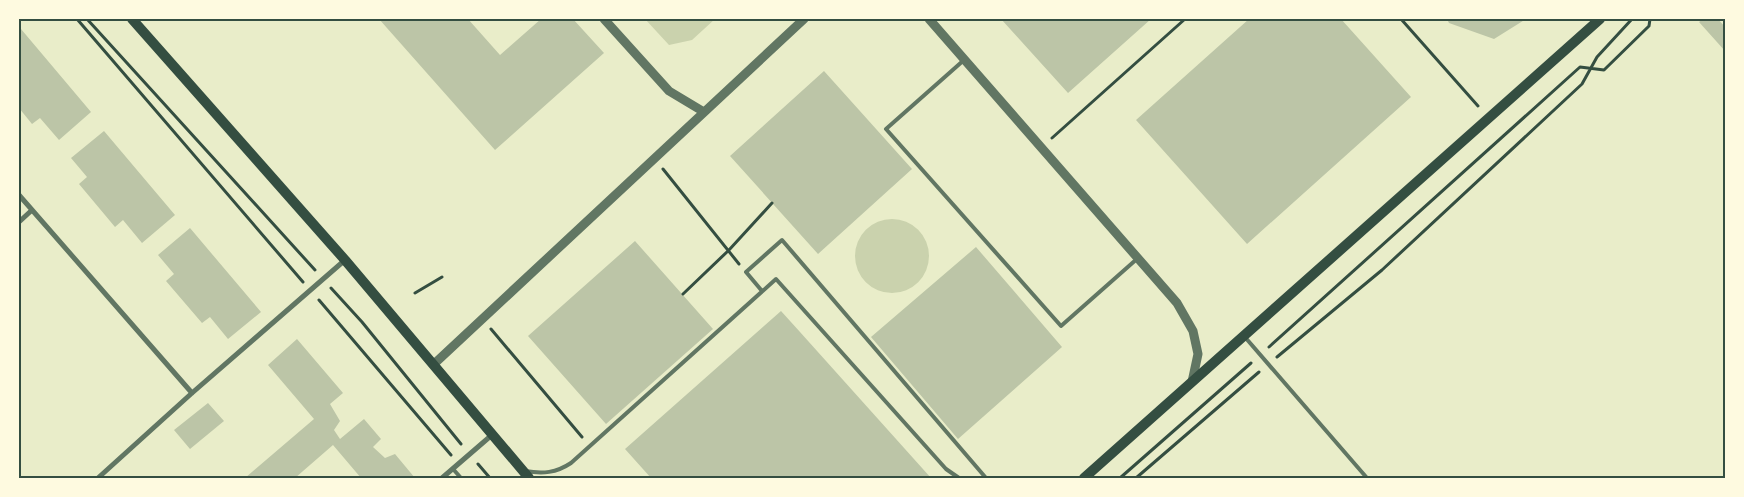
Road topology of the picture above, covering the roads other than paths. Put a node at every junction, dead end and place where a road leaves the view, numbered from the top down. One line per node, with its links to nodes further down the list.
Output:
1 (132, 19): 12 (main road)
2 (604, 19): 7 (street)
3 (804, 19): 7 (street)
4 (929, 19): 6 (street)
5 (1600, 19): 14 (main road)
6 (964, 60): 11 (street); 11 (lane)
7 (704, 112): 15 (street)
8 (19, 195): 9 (street)
9 (32, 210): 10 (street); 17 (street)
10 (19, 222)
11 (1138, 258): 16 (street)
12 (345, 260): 15 (main road); 17 (street)
13 (762, 291): 20 (lane); 24 (lane); 25 (lane)
14 (1244, 336): 16 (main road); 27 (lane)
15 (434, 364): 18 (main road)
16 (1192, 382): 26 (main road)
17 (192, 394): 21 (street)
18 (492, 434): 19 (street); 20 (main road)
19 (453, 469): 22 (street); 23 (lane)
20 (526, 474)
21 (98, 478)
22 (442, 478)
23 (461, 478)
24 (959, 478)
25 (986, 478)
26 (1084, 478)
27 (1367, 478)

